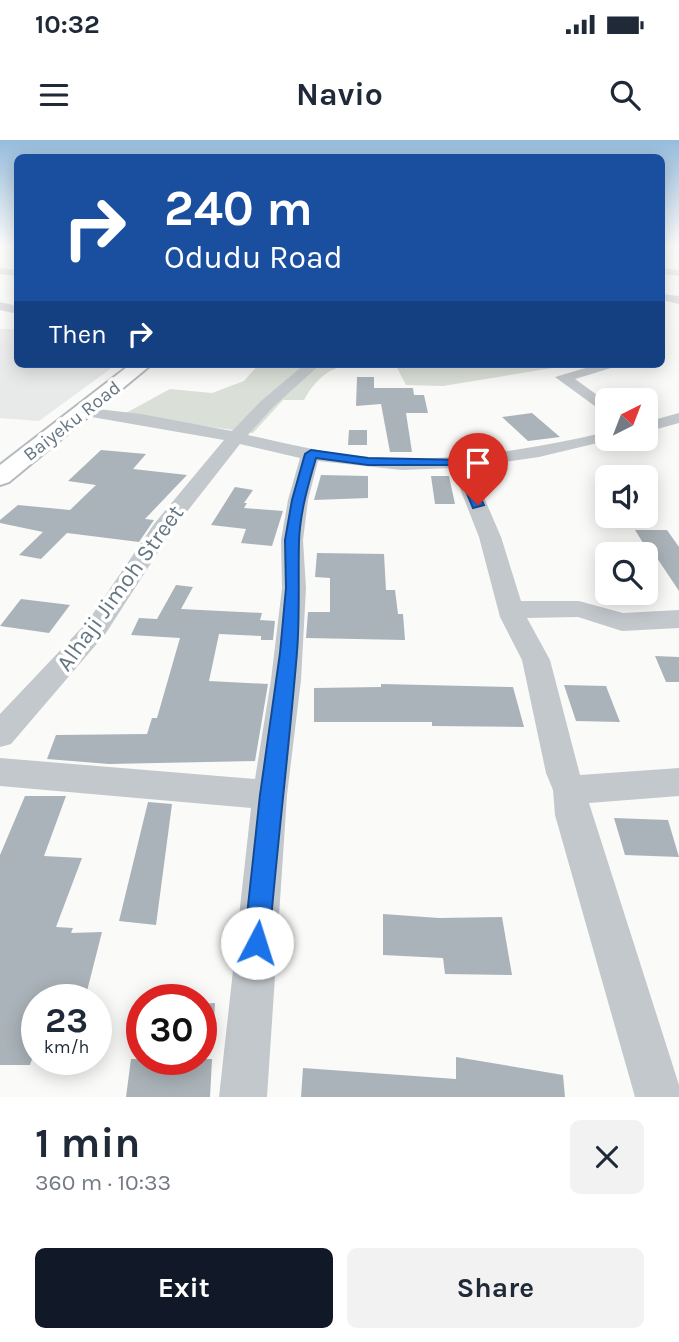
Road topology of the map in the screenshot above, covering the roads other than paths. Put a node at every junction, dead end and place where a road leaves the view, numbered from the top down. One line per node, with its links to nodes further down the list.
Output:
1 (138, 368): 5 (main road, Baiyeku Road)
2 (309, 368): 9 (street, Alhaji Jimoh Street)
3 (600, 368): 4 (street)
4 (595, 401)
5 (86, 411): 9 (street); 14 (main road, Baiyeku Road)
6 (679, 418): 7 (street)
7 (658, 423)
8 (658, 430): 10 (street)
9 (236, 437): 12 (street); 17 (street, Alhaji Jimoh Street)
10 (679, 438)
11 (595, 439): 13 (street)
12 (311, 454): 13 (street); 21 (street)
13 (459, 462): 15 (street)
14 (4, 470)
15 (511, 610): 16 (street); 20 (street)
16 (679, 619)
17 (0, 735)
18 (0, 772): 21 (street)
19 (679, 782): 20 (street)
20 (570, 790): 23 (street)
21 (270, 795): 22 (street)
22 (243, 1097)
23 (659, 1097)

